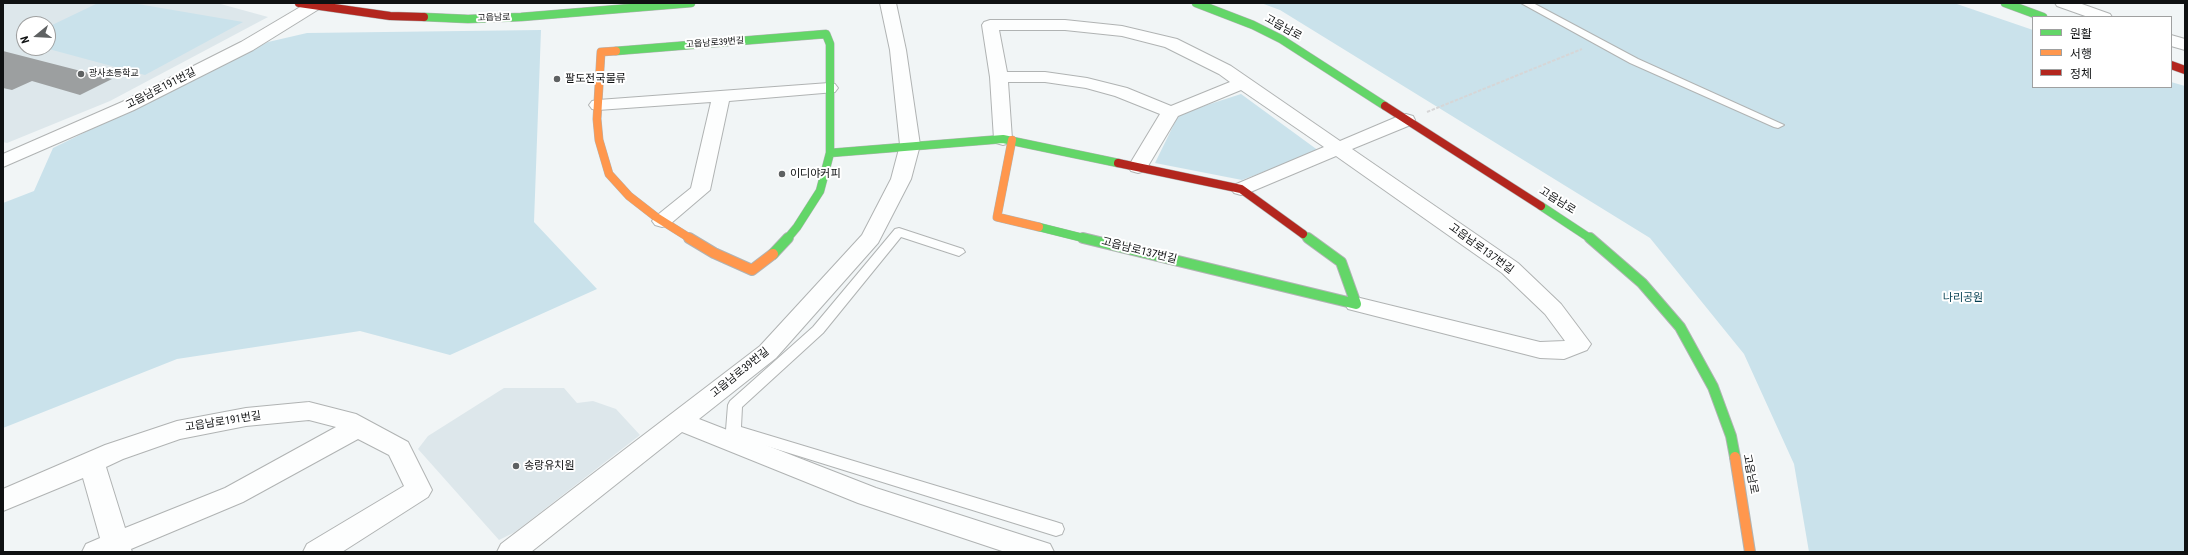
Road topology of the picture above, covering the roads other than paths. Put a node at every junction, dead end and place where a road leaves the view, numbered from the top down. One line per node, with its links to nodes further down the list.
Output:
1 (690, 3): 7 (street, 고읍남로)
2 (888, 3): 23 (street, 고읍남로39번길)
3 (1196, 3): 20 (street, 고읍남로)
4 (1526, 3): 21 (lane)
5 (2005, 3): 8 (street)
6 (2063, 3): 9 (street)
7 (306, 4): 26 (street, 고읍남로191번길)
8 (2040, 16)
9 (2101, 16)
10 (2172, 40): 11 (street)
11 (2185, 45)
12 (2172, 65): 13 (street)
13 (2185, 70)
14 (1000, 77): 15 (street, 고읍남로137번길); 19 (street); 22 (street, 고읍남로137번길)
15 (1242, 83): 19 (street); 24 (street, 고읍남로137번길)
16 (829, 88): 17 (street); 18 (street, 고읍남로39번길); 25 (street, 고읍남로39번길)
17 (721, 97): 18 (street); 29 (street)
18 (598, 105): 29 (street, 고읍남로39번길)
19 (1171, 112): 27 (street)
20 (1406, 120): 24 (street); 41 (street, 고읍남로)
21 (1778, 125)
22 (1008, 139): 23 (street); 27 (street); 31 (street, 고읍남로137번길)
23 (910, 145): 25 (street); 32 (street, 고읍남로39번길)
24 (1338, 148): 28 (street); 31 (street, 고읍남로137번길)
25 (830, 153): 29 (street, 고읍남로39번길)
26 (3, 161)
27 (1138, 167): 28 (street)
28 (1241, 189): 31 (street)
29 (662, 221)
30 (959, 252): 36 (lane)
31 (1356, 304)
32 (679, 421): 39 (street, 고읍남로39번길); 40 (street)
33 (358, 427): 34 (street, 고읍남로191번길); 37 (street); 38 (street, 고읍남로191번길)
34 (92, 463): 35 (street, 고읍남로191번길); 37 (street)
35 (3, 500)
36 (1056, 529)
37 (110, 549)
38 (317, 552)
39 (511, 552)
40 (1040, 552)
41 (1750, 552)

